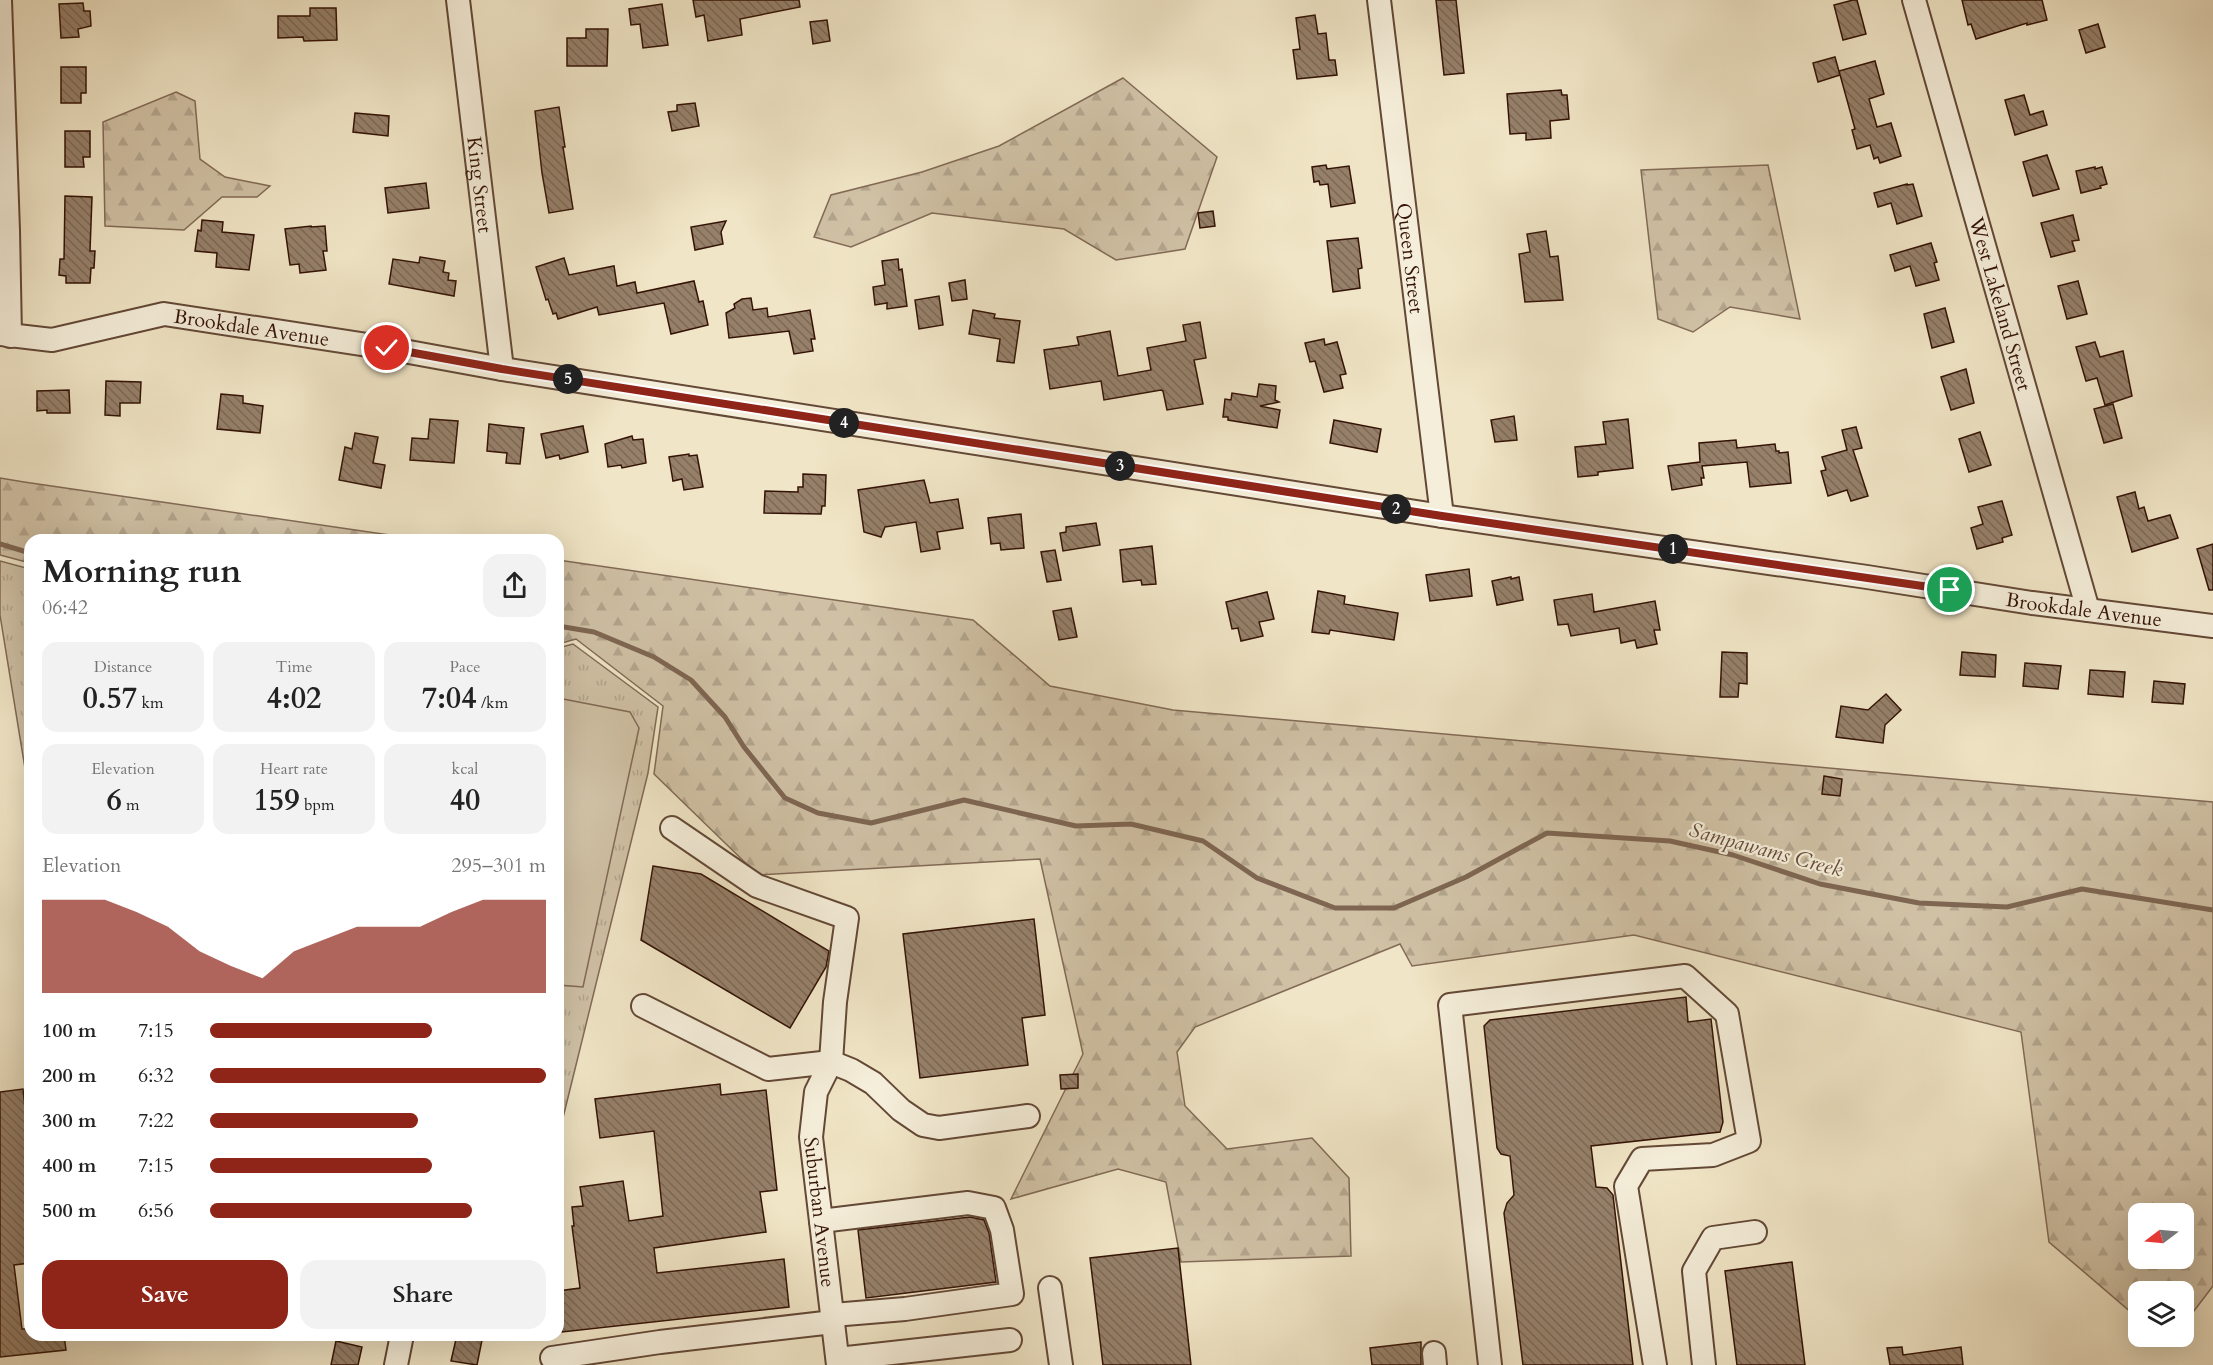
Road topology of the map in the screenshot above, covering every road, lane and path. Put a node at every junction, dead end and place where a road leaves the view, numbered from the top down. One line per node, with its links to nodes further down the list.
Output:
1 (0, 0): 5 (street)
2 (458, 0): 6 (street, King Street)
3 (1379, 0): 7 (street, Queen Street)
4 (1914, 0): 8 (street, West Lakeland Street)
5 (5, 335): 6 (street, Brookdale Avenue)
6 (502, 369): 7 (street, Brookdale Avenue)
7 (1442, 516): 8 (street, Brookdale Avenue)
8 (2088, 610): 9 (street, Brookdale Avenue)
9 (2213, 626)
10 (672, 828): 12 (street)
11 (643, 1006): 12 (street)
12 (831, 1062): 13 (street); 14 (street, Suburban Avenue)
13 (1028, 1116)
14 (821, 1221): 17 (street, Suburban Avenue); 17 (street)
15 (1755, 1232): 26 (street)
16 (1050, 1288): 23 (street)
17 (833, 1318): 20 (street); 21 (street, Suburban Avenue)
18 (1010, 1340): 21 (street)
19 (401, 1341): 22 (street)
20 (552, 1358)
21 (838, 1362)
22 (396, 1365)
23 (1061, 1365)
24 (1490, 1365): 25 (street)
25 (1655, 1365)
26 (1704, 1365)

